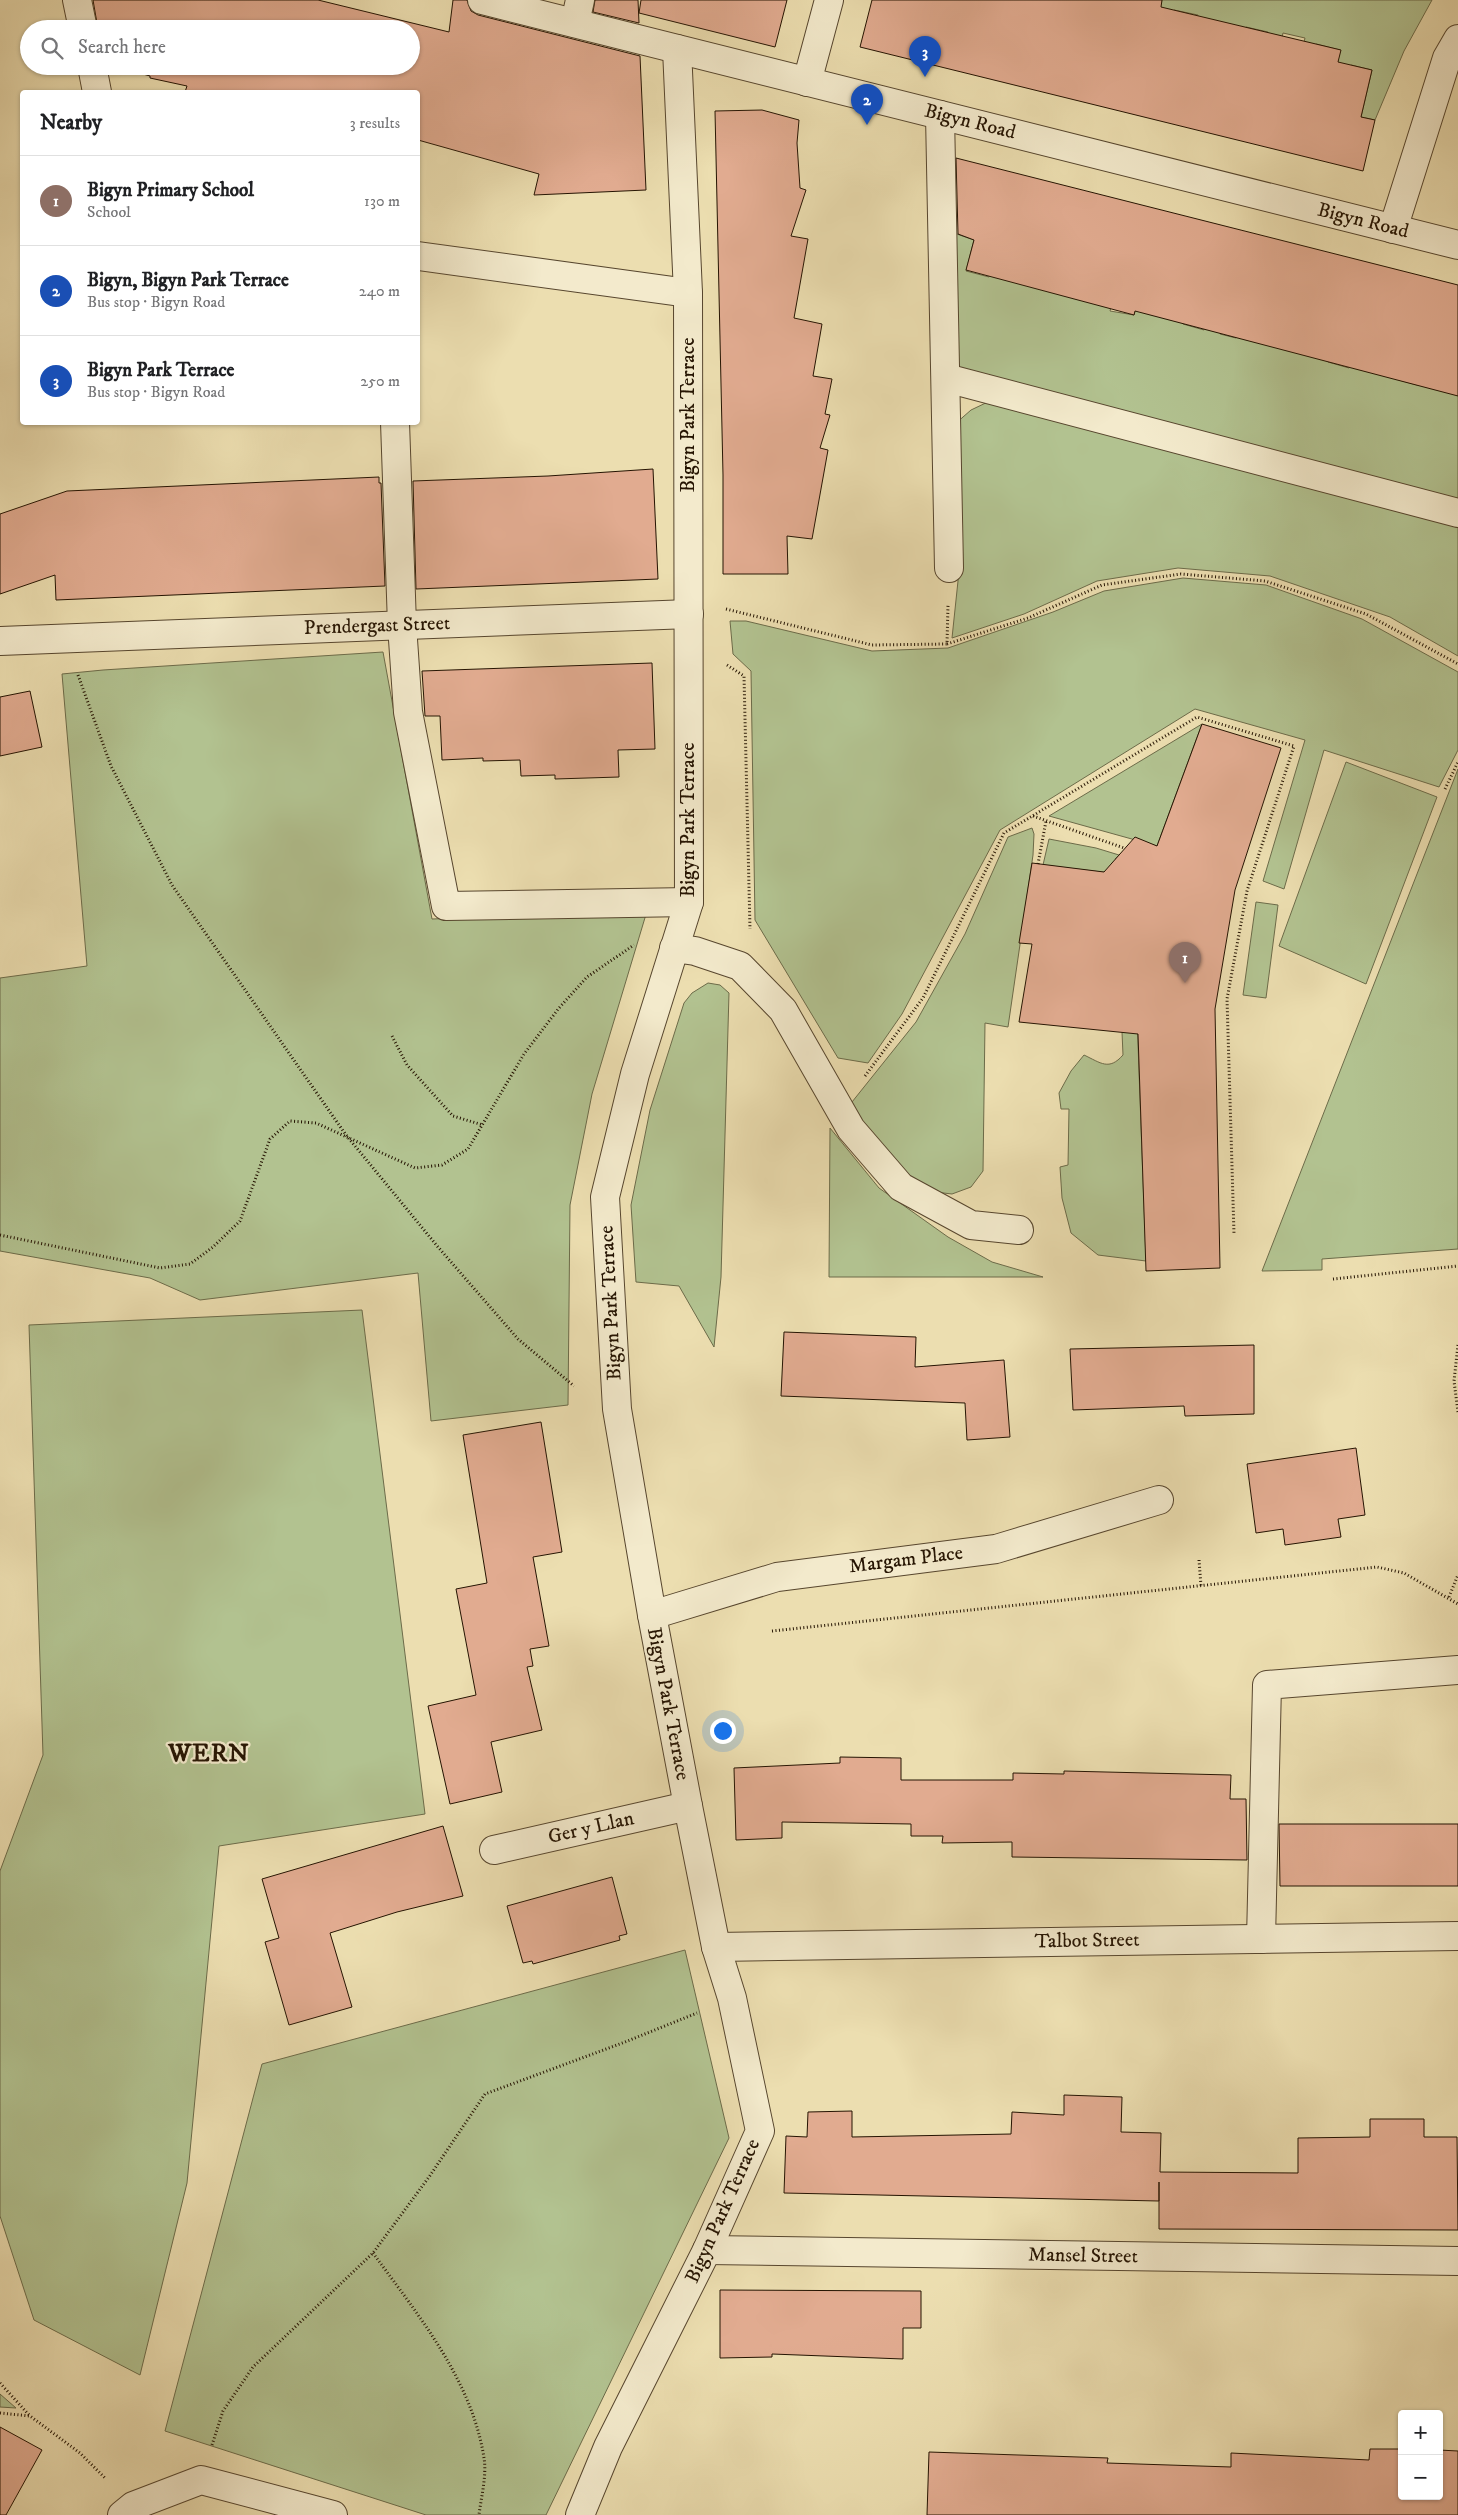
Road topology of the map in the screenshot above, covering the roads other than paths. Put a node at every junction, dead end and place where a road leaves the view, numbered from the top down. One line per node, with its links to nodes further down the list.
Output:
1 (77, 0): 5 (street)
2 (482, 0): 4 (street, Bigyn Road)
3 (829, 0): 9 (street)
4 (578, 12): 7 (street, Bigyn Road)
5 (81, 20)
6 (1458, 39): 12 (street)
7 (677, 49): 9 (street, Bigyn Road); 15 (street, Bigyn Park Terrace)
8 (94, 75): 10 (street)
9 (807, 82): 11 (street, Bigyn Road)
10 (97, 90)
11 (940, 115): 12 (street, Bigyn Road); 16 (street)
12 (1393, 229): 13 (street, Bigyn Road)
13 (1458, 245)
14 (420, 256): 15 (street)
15 (688, 293): 20 (street, Bigyn Park Terrace)
16 (946, 378): 18 (street); 19 (street)
17 (395, 425): 21 (street)
18 (1458, 513)
19 (950, 568)
20 (688, 614): 21 (street, Prendergast Street); 23 (street, Bigyn Park Terrace)
21 (402, 625): 22 (street, Prendergast Street); 23 (street)
22 (0, 641)
23 (689, 902): 24 (street, Bigyn Park Terrace)
24 (674, 948): 25 (street); 27 (street, Bigyn Park Terrace)
25 (1019, 1230)
26 (1159, 1500): 27 (street, Margam Place)
27 (652, 1615): 29 (street, Bigyn Park Terrace)
28 (1458, 1670): 32 (street)
29 (688, 1806): 30 (street, Ger y Llan); 33 (street, Bigyn Park Terrace)
30 (494, 1850)
31 (1458, 1936): 32 (street, Talbot Street)
32 (1261, 1939): 33 (street, Talbot Street)
33 (716, 1946): 34 (street, Bigyn Park Terrace)
34 (707, 2250): 35 (street, Mansel Street); 38 (street, Bigyn Park Terrace)
35 (1458, 2261)
36 (122, 2515): 37 (street)
37 (334, 2515)
38 (580, 2515)

